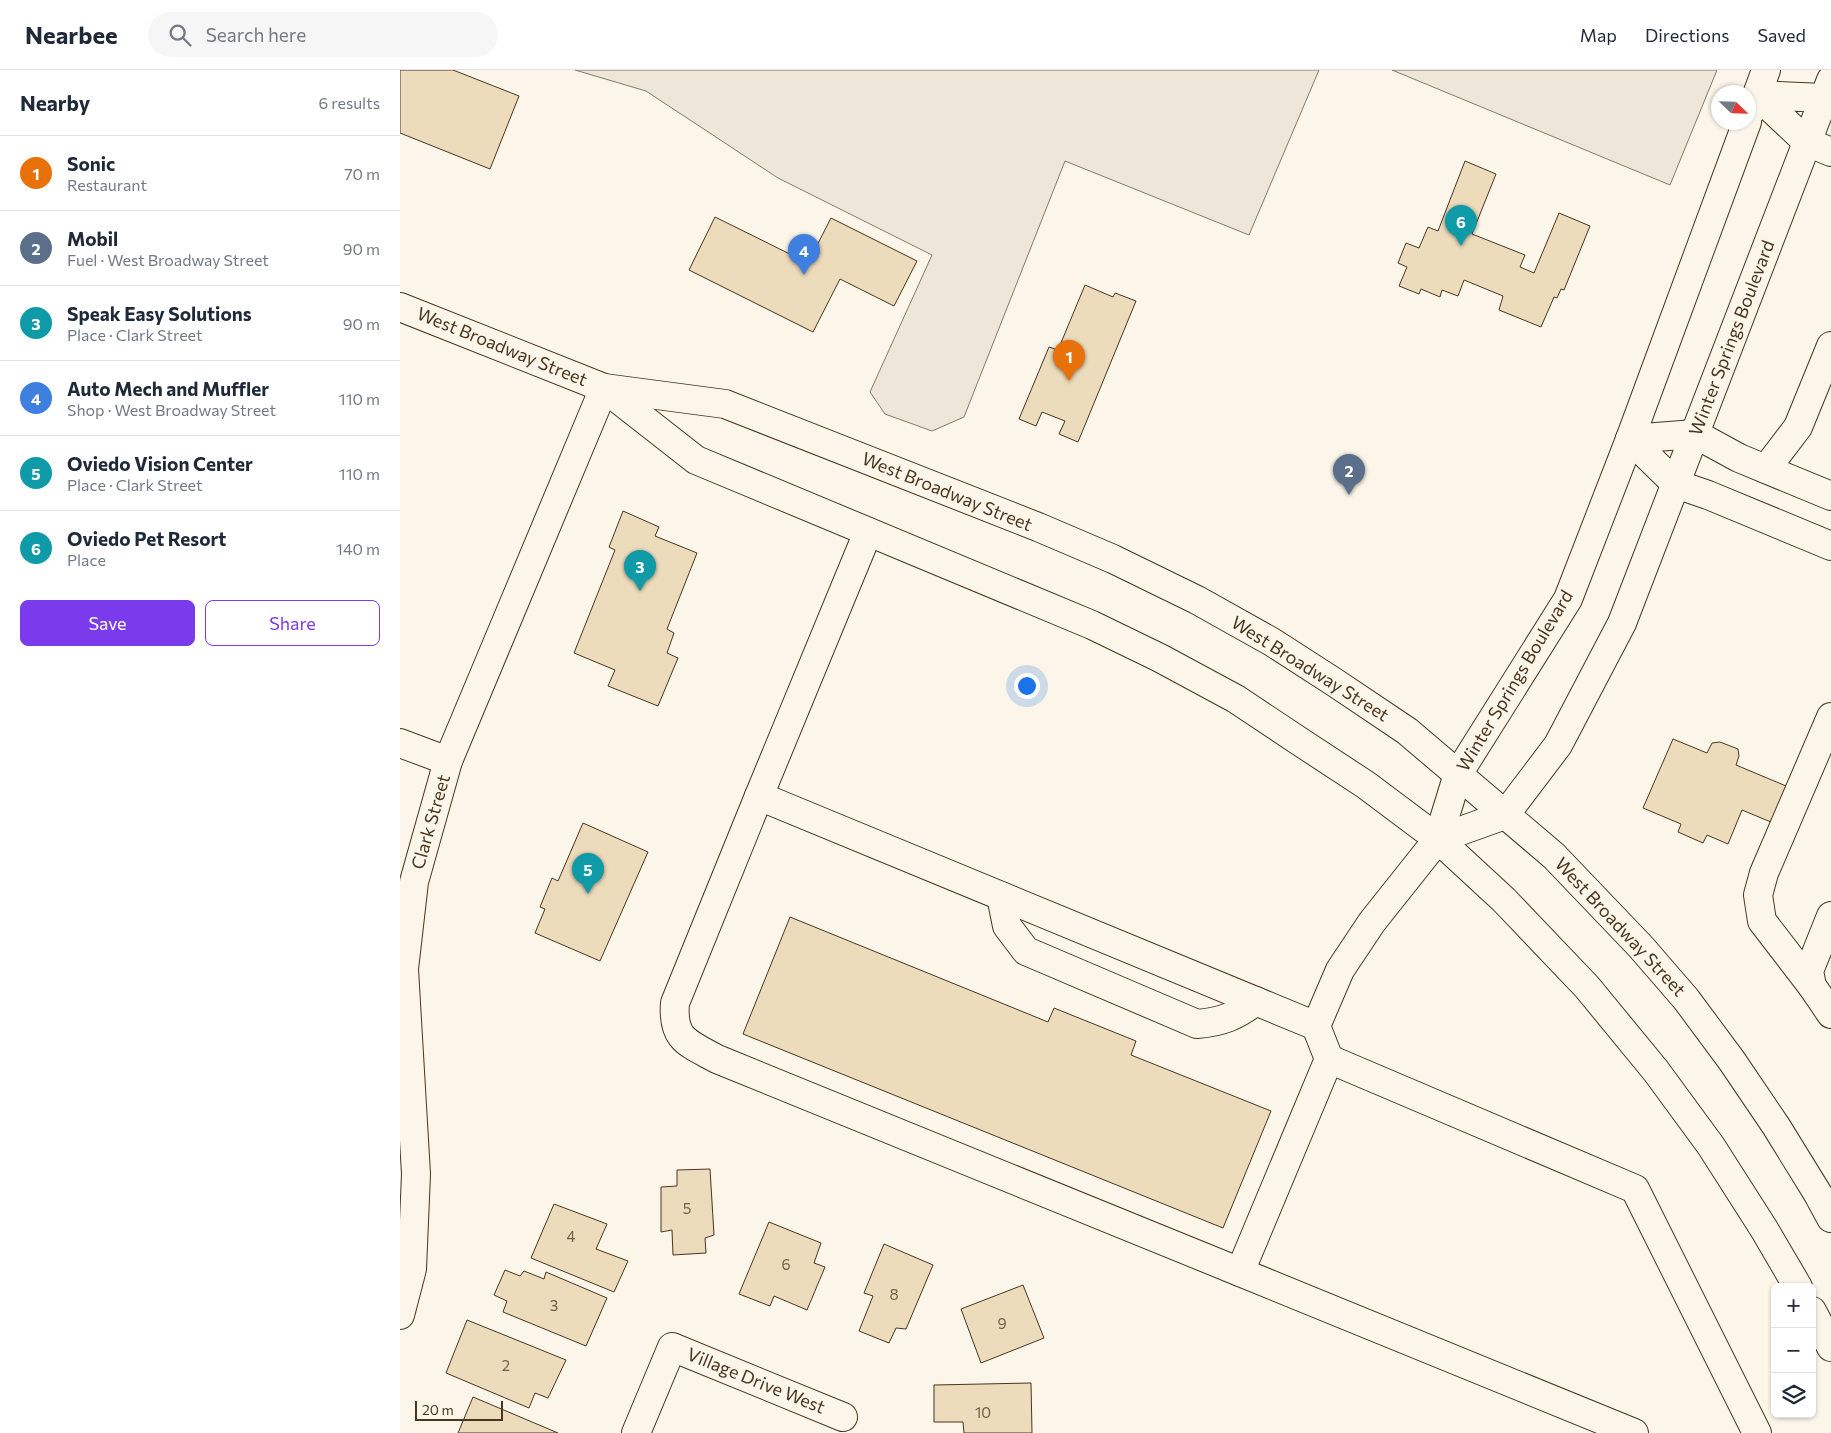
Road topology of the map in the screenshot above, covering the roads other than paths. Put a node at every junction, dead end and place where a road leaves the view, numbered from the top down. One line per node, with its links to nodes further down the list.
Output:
1 (1766, 70): 3 (main road)
2 (1829, 93): 4 (main road); 7 (main road, Winter Springs Boulevard)
3 (1756, 98)
4 (1756, 106)
5 (1756, 109): 7 (main road)
6 (1744, 130): 12 (main road, Winter Springs Boulevard)
7 (1819, 147): 11 (main road, Winter Springs Boulevard)
8 (400, 307): 10 (main road, West Broadway Street)
9 (1831, 346): 13 (main road)
10 (604, 388): 16 (main road, West Broadway Street); 20 (main road, Clark Street); 21 (main road, West Broadway Street)
11 (1695, 434): 12 (main road); 13 (main road); 14 (main road, Winter Springs Boulevard)
12 (1630, 439): 14 (main road); 21 (main road, Winter Springs Boulevard)
13 (1766, 469): 15 (main road)
14 (1676, 484): 17 (main road); 23 (main road, Winter Springs Boulevard)
15 (1831, 496)
16 (868, 532): 22 (main road); 24 (main road, West Broadway Street)
17 (1831, 546)
18 (1831, 718): 27 (main road)
19 (400, 743): 20 (main road)
20 (448, 761): 35 (main road, Clark Street)
21 (1458, 774): 23 (main road, West Broadway Street); 24 (main road, Winter Springs Boulevard)
22 (759, 796): 25 (main road); 33 (main road)
23 (1505, 815): 24 (main road); 32 (main road, West Broadway Street)
24 (1438, 839): 30 (main road); 34 (main road, West Broadway Street)
25 (1001, 896): 28 (main road); 28 (main road)
26 (1831, 916): 27 (main road)
27 (1812, 986): 29 (main road)
28 (1256, 1002): 30 (main road)
29 (1831, 1014)
30 (1316, 1026): 31 (main road)
31 (1329, 1059): 33 (main road); 41 (main road)
32 (1831, 1218)
33 (1240, 1272): 40 (main road)
34 (1796, 1283)
35 (400, 1315)
36 (1816, 1318): 37 (main road)
37 (1831, 1347)
38 (843, 1417): 39 (main road, Village Drive West)
39 (636, 1433)
40 (1634, 1433)
41 (1757, 1433)

